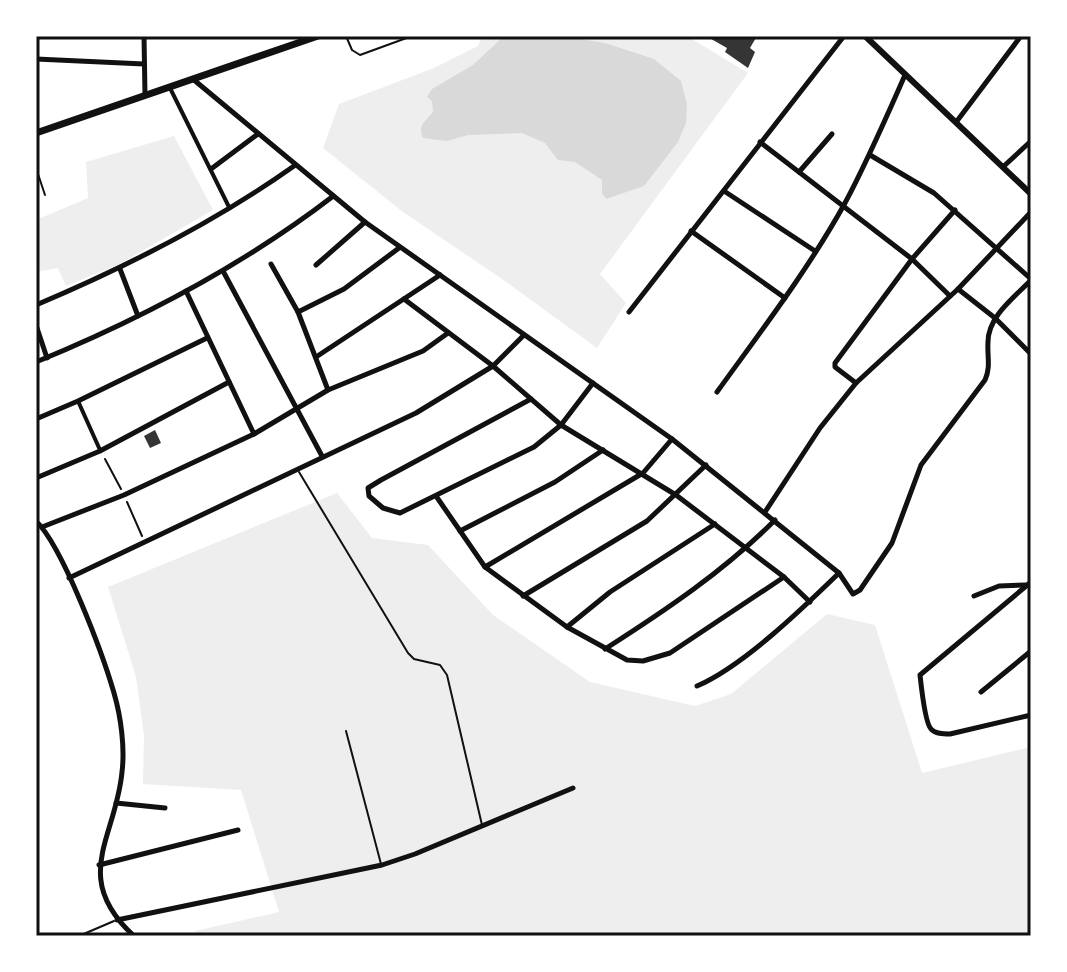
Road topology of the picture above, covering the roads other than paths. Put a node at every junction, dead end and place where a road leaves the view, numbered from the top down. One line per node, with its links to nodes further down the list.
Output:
1 (144, 36): 11 (street)
2 (318, 36): 13 (main road)
3 (346, 36): 9 (lane)
4 (398, 36): 9 (lane)
5 (412, 36): 9 (lane)
6 (844, 36): 21 (street)
7 (865, 36): 12 (street)
8 (1021, 36): 16 (street)
9 (400, 41)
10 (36, 59): 11 (street)
11 (144, 64): 15 (street)
12 (905, 75): 16 (street); 22 (street)
13 (194, 80): 14 (main road); 18 (street)
14 (170, 88): 15 (main road); 26 (street)
15 (145, 96): 17 (main road)
16 (957, 121): 24 (street)
17 (36, 133)
18 (258, 134): 23 (street); 26 (street)
19 (832, 134): 27 (street)
20 (1031, 141): 24 (street)
21 (760, 142): 27 (street); 28 (street)
22 (870, 155): 32 (street); 34 (street)
23 (294, 166): 31 (street); 33 (street)
24 (1004, 166): 29 (street)
25 (36, 168): 30 (lane)
26 (211, 169): 33 (street)
27 (799, 172): 32 (street)
28 (724, 191): 37 (street); 40 (street)
29 (1031, 194)
30 (45, 195)
31 (332, 197): 36 (street); 45 (street)
32 (843, 206): 40 (street); 41 (street)
33 (229, 207): 44 (street)
34 (955, 210): 38 (street); 41 (street)
35 (1031, 212): 38 (street)
36 (365, 222): 39 (street); 43 (street)
37 (691, 231): 51 (street); 55 (street)
38 (998, 247): 47 (street); 48 (street)
39 (399, 248): 46 (street); 54 (street)
40 (815, 251): 51 (street)
41 (912, 259): 50 (street); 69 (street)
42 (271, 264): 54 (street)
43 (316, 265)
44 (120, 269): 53 (street); 56 (street)
45 (223, 271): 49 (street); 74 (street)
46 (440, 275): 52 (street); 60 (street)
47 (1031, 280): 57 (street)
48 (958, 289): 50 (street); 57 (street)
49 (186, 291): 56 (street); 61 (street)
50 (950, 296): 69 (street)
51 (785, 298): 71 (street)
52 (404, 299): 59 (street); 63 (street)
53 (36, 305)
54 (298, 312): 63 (street)
55 (629, 312)
56 (138, 316): 64 (street)
57 (995, 318): 62 (street); 96 (street)
58 (36, 325): 64 (street)
59 (448, 333): 66 (street); 70 (street)
60 (523, 336): 66 (street); 68 (street)
61 (207, 338): 67 (street); 73 (street)
62 (1031, 354)
63 (316, 357): 70 (street)
64 (47, 358): 65 (street)
65 (36, 362)
66 (493, 366): 72 (street); 81 (street)
67 (229, 382): 77 (street); 80 (street)
68 (593, 383): 76 (street); 78 (street)
69 (856, 383): 88 (street)
70 (328, 390): 74 (street)
71 (717, 392)
72 (531, 399): 76 (street); 87 (street)
73 (78, 401): 75 (street); 80 (street)
74 (298, 410): 77 (street); 81 (street)
75 (36, 419)
76 (561, 425): 79 (street); 87 (street)
77 (254, 434): 92 (street)
78 (672, 439): 82 (street); 84 (street)
79 (603, 450): 84 (street); 93 (street)
80 (100, 451): 85 (street)
81 (322, 456): 83 (street)
82 (706, 465): 86 (street); 88 (street)
83 (297, 469): 98 (street); 113 (lane)
84 (643, 473): 86 (street); 95 (street)
85 (36, 478)
86 (676, 495): 91 (street); 100 (street)
87 (436, 496): 93 (street)
88 (765, 512): 89 (street)
89 (775, 520): 94 (street); 96 (street)
90 (36, 521): 92 (street)
91 (715, 524): 94 (street); 103 (street)
92 (42, 527): 98 (street)
93 (460, 531): 95 (street)
94 (746, 549): 97 (street); 104 (street)
95 (485, 567): 100 (street)
96 (839, 573): 102 (street)
97 (784, 577): 102 (street); 104 (street)
98 (69, 578): 111 (street)
99 (1029, 583): 101 (street); 108 (street)
100 (523, 596): 103 (street)
101 (974, 596)
102 (810, 602): 106 (street)
103 (567, 627): 104 (street)
104 (605, 649)
105 (1031, 651): 107 (street)
106 (697, 686)
107 (981, 692)
108 (1031, 715)
109 (346, 731): 116 (lane)
110 (573, 788): 113 (street)
111 (116, 803): 112 (street); 115 (street)
112 (165, 808)
113 (482, 827): 116 (street)
114 (238, 830): 115 (street)
115 (99, 865): 117 (street)
116 (382, 865): 117 (street)
117 (117, 920): 118 (lane); 119 (street)
118 (79, 936)
119 (134, 936)

